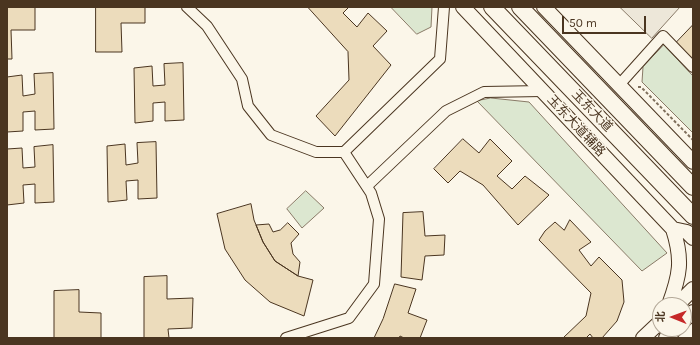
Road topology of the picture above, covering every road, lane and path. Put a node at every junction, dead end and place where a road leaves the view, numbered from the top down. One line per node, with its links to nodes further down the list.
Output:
1 (187, 7): 10 (street)
2 (444, 7): 10 (street)
3 (463, 7): 9 (street, 玉东大道辅路)
4 (492, 7): 14 (main road, 玉东大道)
5 (520, 7): 13 (main road, 玉东大道)
6 (544, 7): 8 (street)
7 (693, 67): 8 (street)
8 (619, 85): 11 (street)
9 (542, 91): 12 (street); 15 (street, 玉东大道辅路)
10 (344, 152): 12 (street)
11 (693, 162)
12 (367, 186): 21 (street)
13 (693, 187)
14 (693, 216)
15 (673, 229): 16 (street, 玉东大道辅路); 18 (street)
16 (693, 238)
17 (693, 289): 19 (street)
18 (671, 297)
19 (685, 297)
20 (652, 330): 22 (street)
21 (286, 338)
22 (643, 338)

